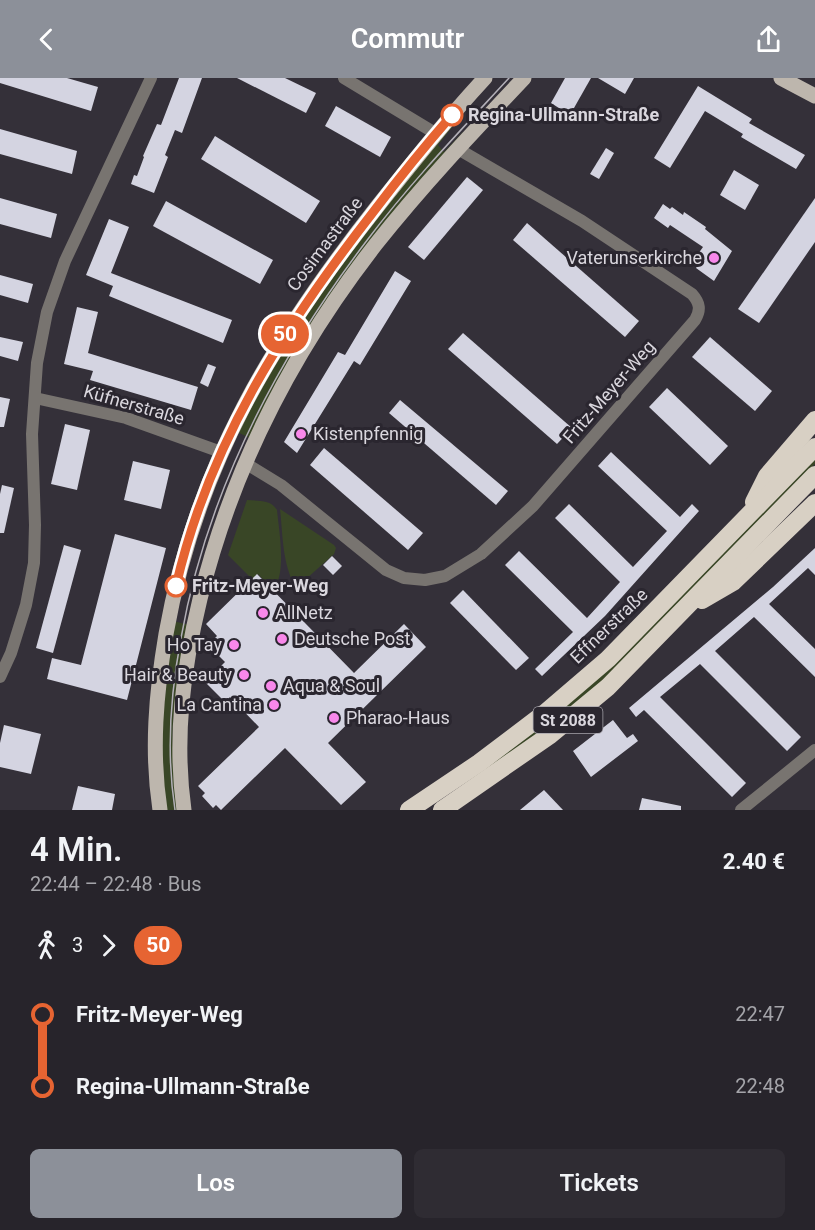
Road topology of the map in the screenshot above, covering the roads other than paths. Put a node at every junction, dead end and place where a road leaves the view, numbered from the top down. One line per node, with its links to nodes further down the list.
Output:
1 (151, 78): 9 (street)
2 (344, 78): 7 (street)
3 (485, 78): 7 (main road, Cosimastraße)
4 (524, 78): 8 (main road)
5 (781, 78): 6 (main road)
6 (815, 96)
7 (435, 134): 12 (main road, Cosimastraße)
8 (458, 149): 13 (main road); 13 (street, Fritz-Meyer-Weg)
9 (35, 398): 12 (street, Küfnerstraße); 18 (street)
10 (815, 420): 16 (highway)
11 (815, 447): 16 (highway, Effnerstraße / St 2088)
12 (221, 452): 13 (main road); 20 (main road, Cosimastraße)
13 (245, 463): 21 (main road)
14 (815, 475): 17 (highway, St 2088)
15 (815, 503): 17 (highway)
16 (747, 517): 22 (highway, Effnerstraße / St 2088)
17 (680, 614): 23 (highway, St 2088)
18 (0, 677)
19 (815, 750): 24 (street)
20 (160, 810)
21 (184, 810)
22 (409, 810)
23 (442, 810)
24 (741, 810)

